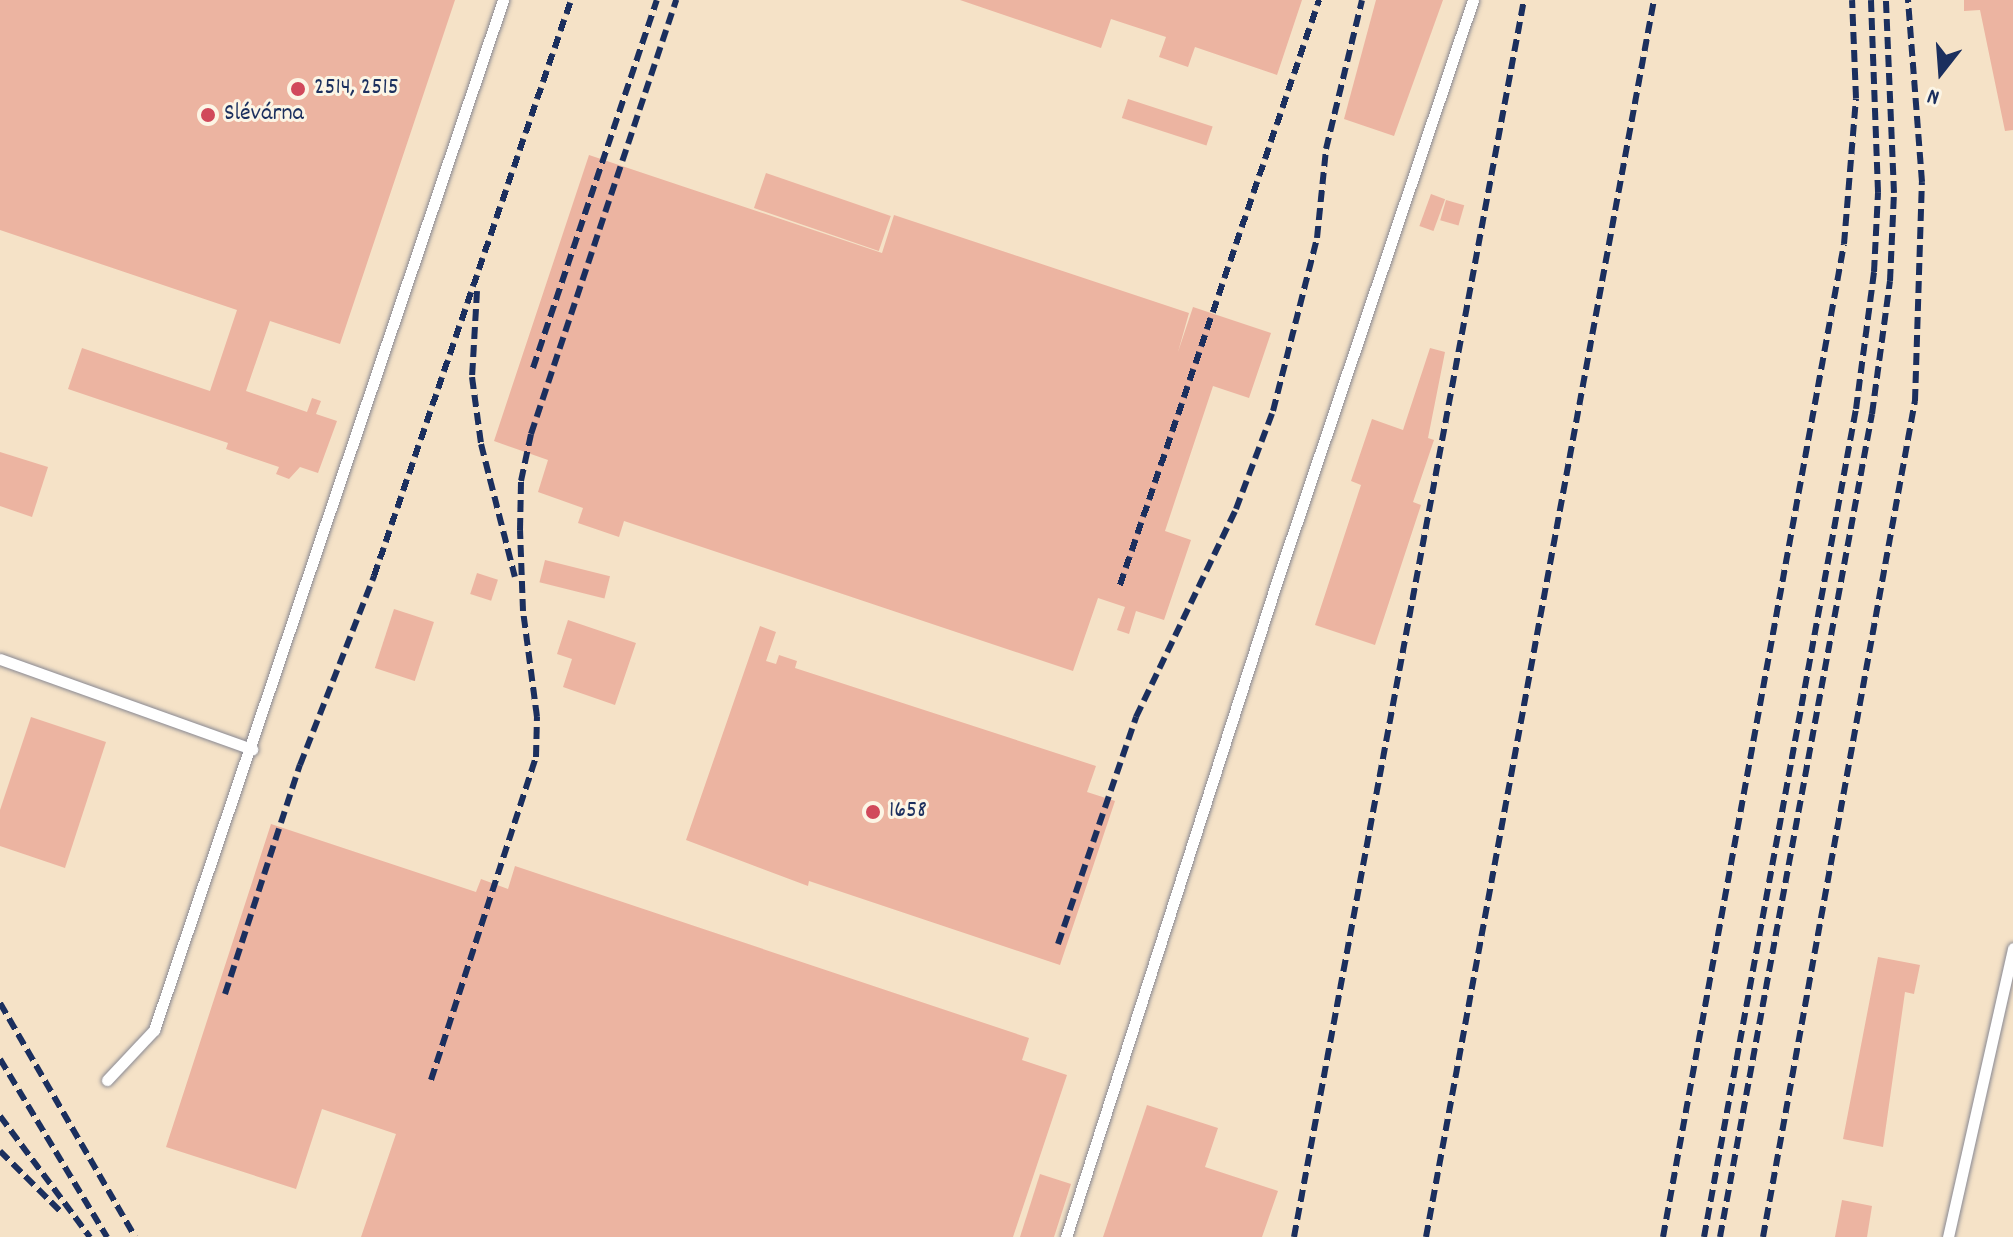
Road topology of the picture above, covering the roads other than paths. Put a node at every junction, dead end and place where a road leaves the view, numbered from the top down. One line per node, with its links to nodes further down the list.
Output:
1 (503, 0): 4 (lane)
2 (1473, 0): 7 (lane)
3 (0, 659): 4 (lane)
4 (252, 749): 6 (lane)
5 (2013, 948): 8 (lane)
6 (107, 1080)
7 (1066, 1237)
8 (1948, 1237)

